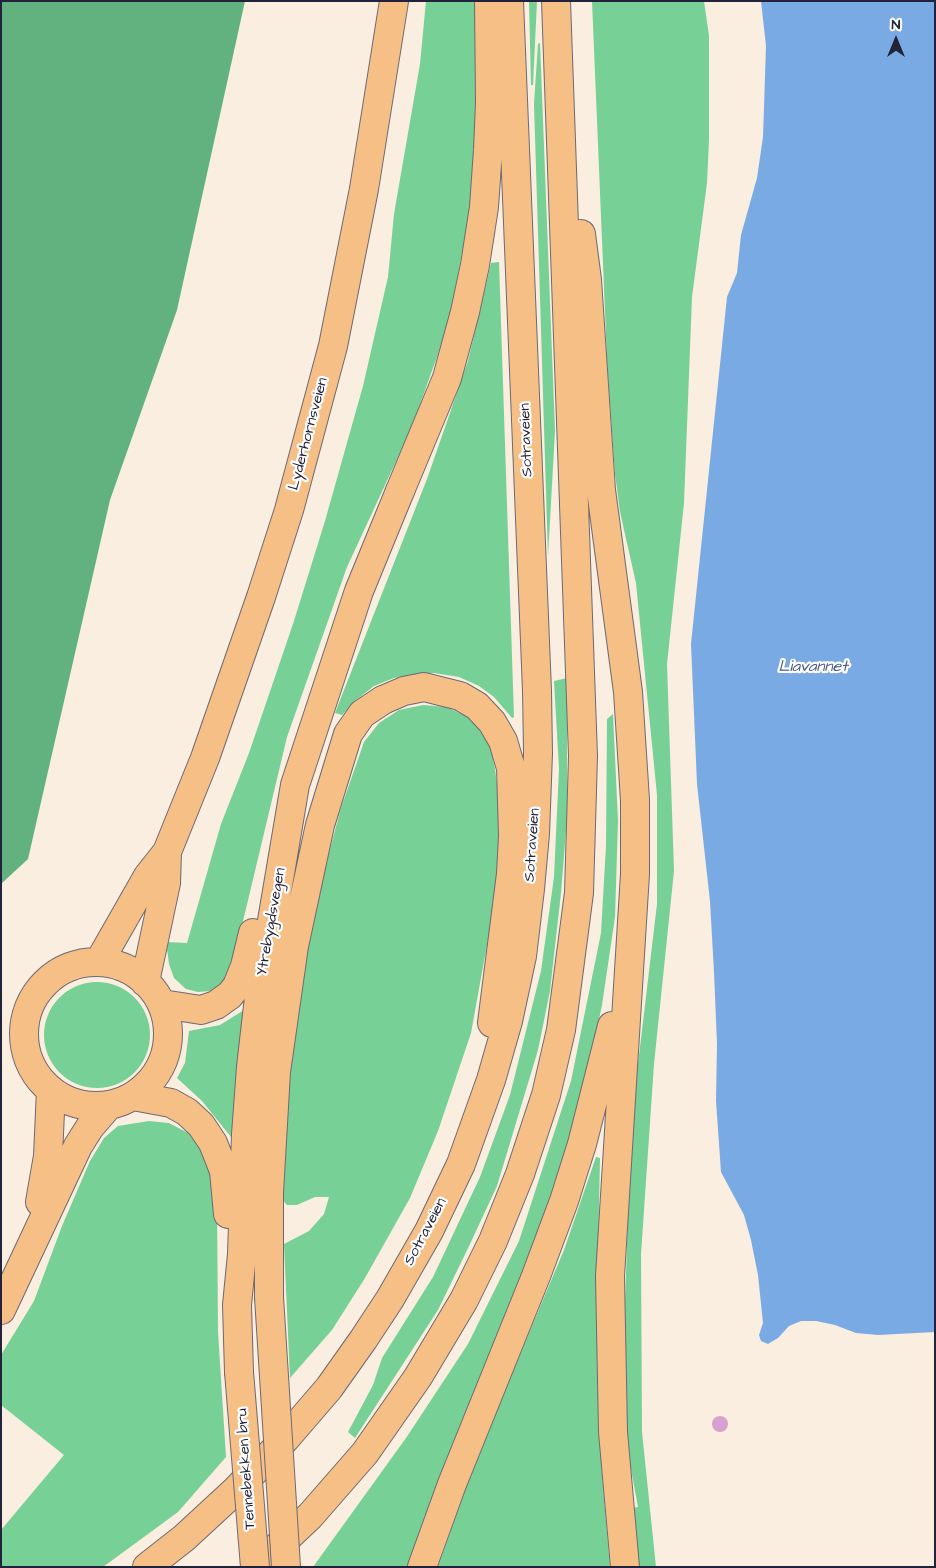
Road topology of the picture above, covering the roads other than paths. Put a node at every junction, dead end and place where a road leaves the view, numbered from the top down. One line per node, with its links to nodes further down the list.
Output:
1 (394, 1): 7 (main road, Lyderhornsveien)
2 (489, 1): 6 (main road, Ytrebygdsvegen)
3 (509, 1): 12 (main road, Sotraveien)
4 (556, 1): 5 (main road)
5 (560, 82): 8 (main road); 20 (main road)
6 (294, 785): 11 (main road); 16 (main road, Ytrebygdsvegen)
7 (167, 852): 9 (main road, Lyderhornsveien); 10 (main road, Lyderhornsveien)
8 (630, 950): 22 (main road); 23 (main road)
9 (99, 962): 10 (main road); 13 (main road)
10 (145, 982): 11 (main road)
11 (162, 1004): 14 (main road)
12 (491, 1080): 19 (main road, Sotraveien); 21 (main road, bridge)
13 (51, 1090): 14 (main road); 15 (main road)
14 (121, 1101): 15 (main road); 16 (main road)
15 (32, 1243): 17 (main road)
16 (237, 1305): 18 (main road, Ytrebygdsvegen)
17 (1, 1310)
18 (240, 1372): 20 (main road, Tennebekken bru, bridge)
19 (148, 1567)
20 (255, 1567)
21 (286, 1567)
22 (422, 1567)
23 (625, 1567)

